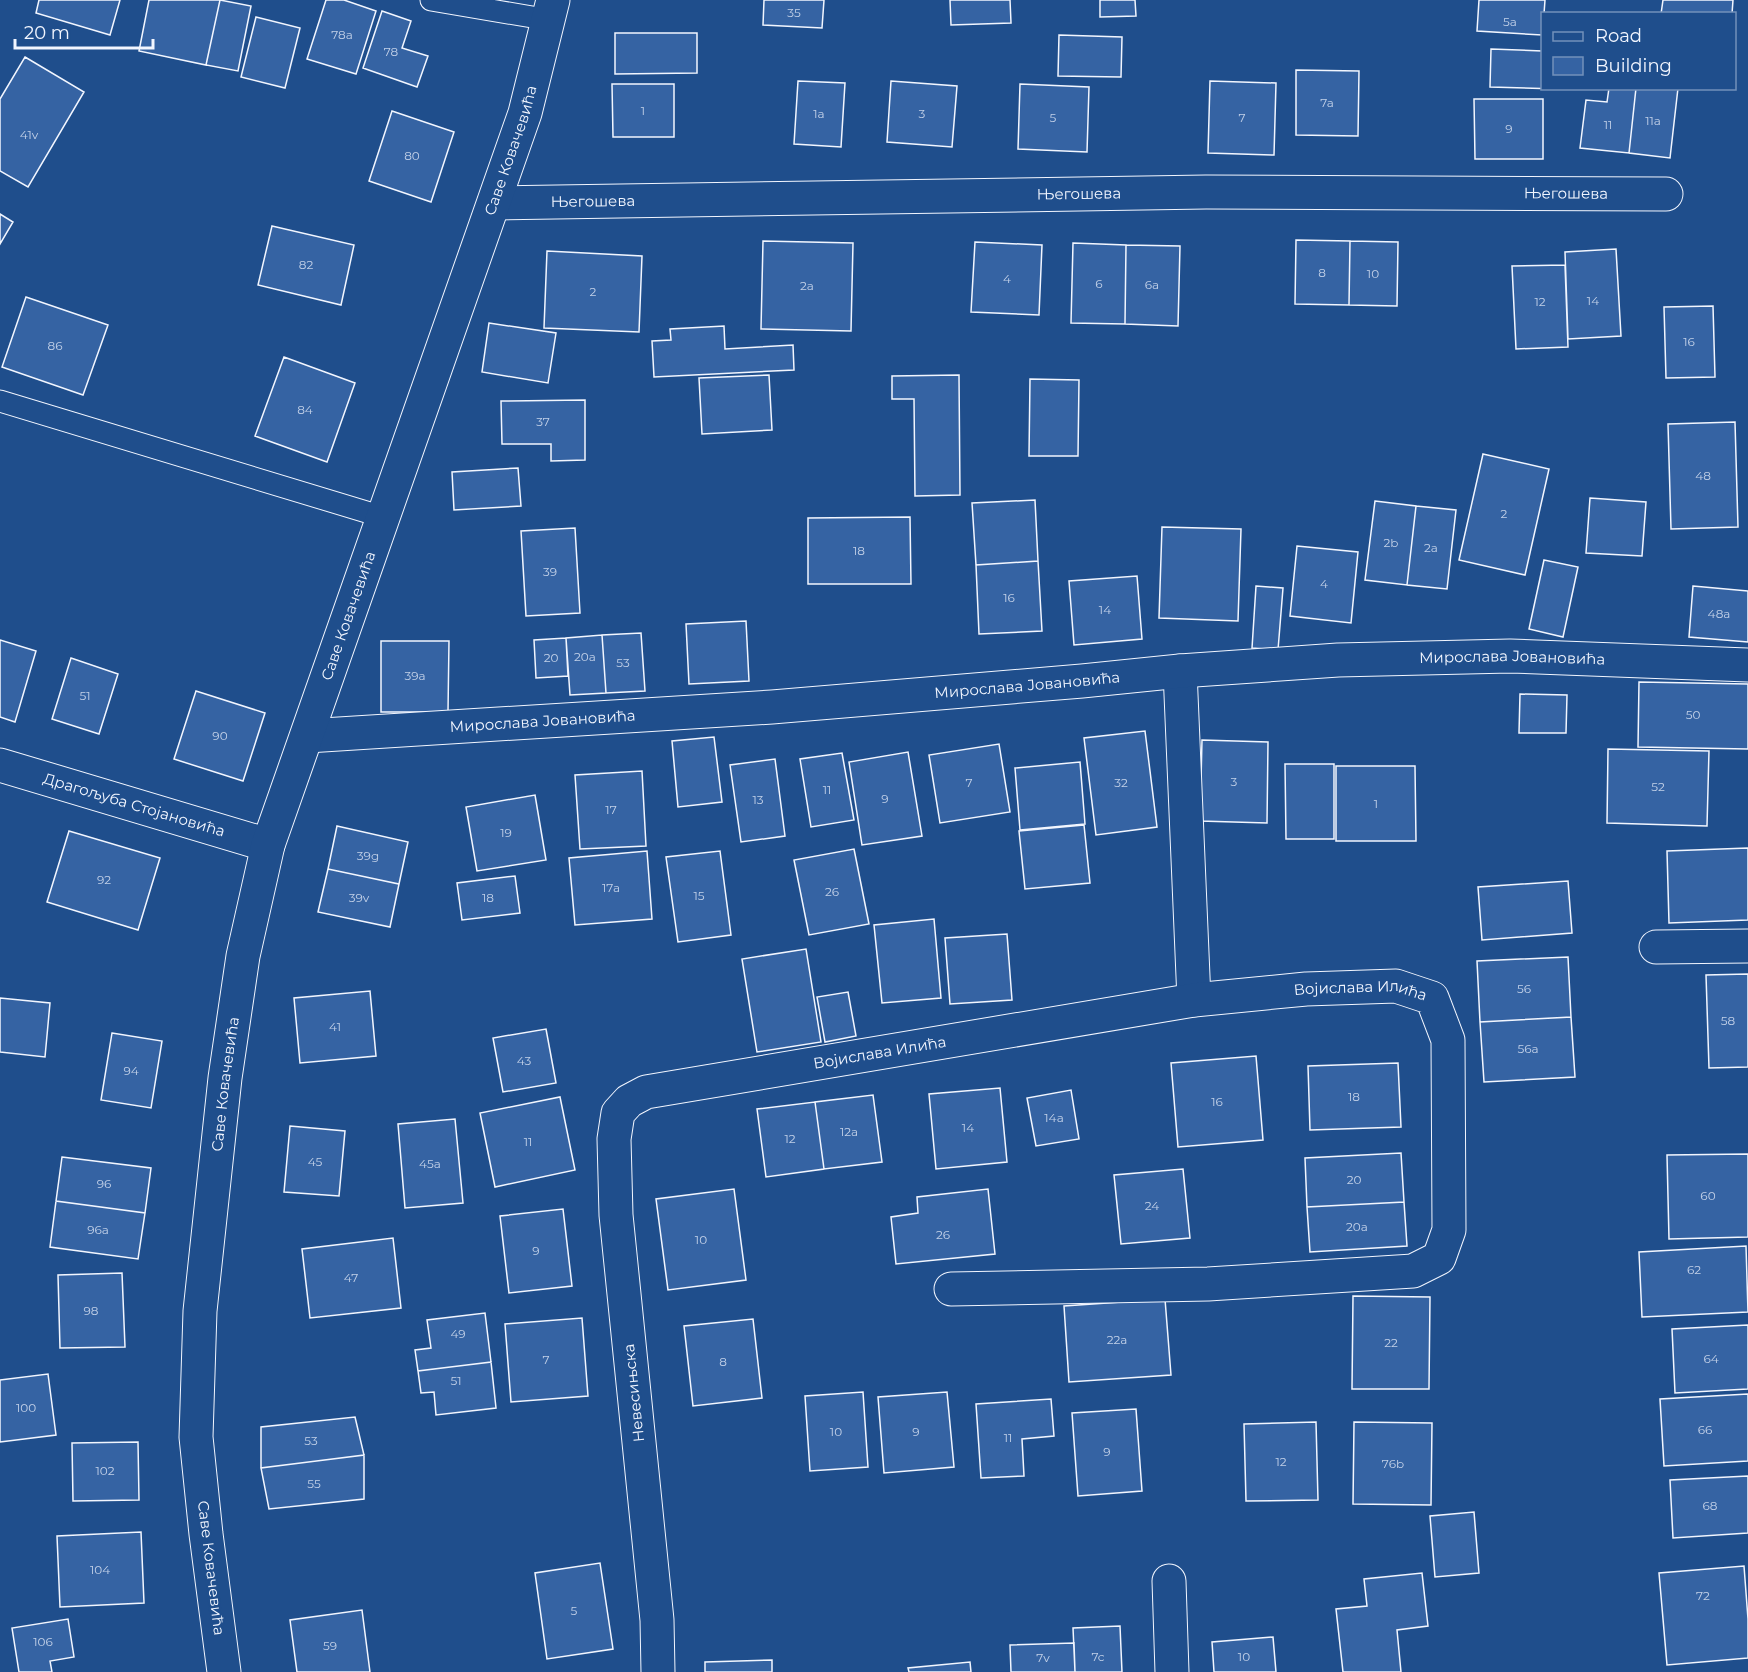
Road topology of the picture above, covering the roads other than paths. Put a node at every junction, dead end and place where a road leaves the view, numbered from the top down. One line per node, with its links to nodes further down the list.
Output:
1 (431, 0): 2 (lane, Саве Ковачевића)
2 (551, 10): 4 (street, Саве Ковачевића)
3 (1666, 194): 4 (street, Његошева)
4 (494, 203): 6 (street, Саве Ковачевића)
5 (0, 401): 6 (lane)
6 (383, 517): 9 (street, Саве Ковачевића)
7 (1748, 665): 8 (street, Мирослава Јовановића)
8 (1180, 671): 9 (street, Мирослава Јовановића); 14 (street)
9 (307, 736): 11 (street, Саве Ковачевића)
10 (0, 765): 11 (street, Драгољуба Стојановића)
11 (268, 845): 18 (street, Саве Ковачевића)
12 (1748, 946): 13 (street)
13 (1656, 947)
14 (1194, 1000): 15 (street, Војислава Илића); 16 (street, Војислава Илића)
15 (618, 1113): 19 (street, Невесињска)
16 (951, 1289)
17 (1169, 1581): 20 (street)
18 (224, 1672)
19 (658, 1672)
20 (1172, 1672)

